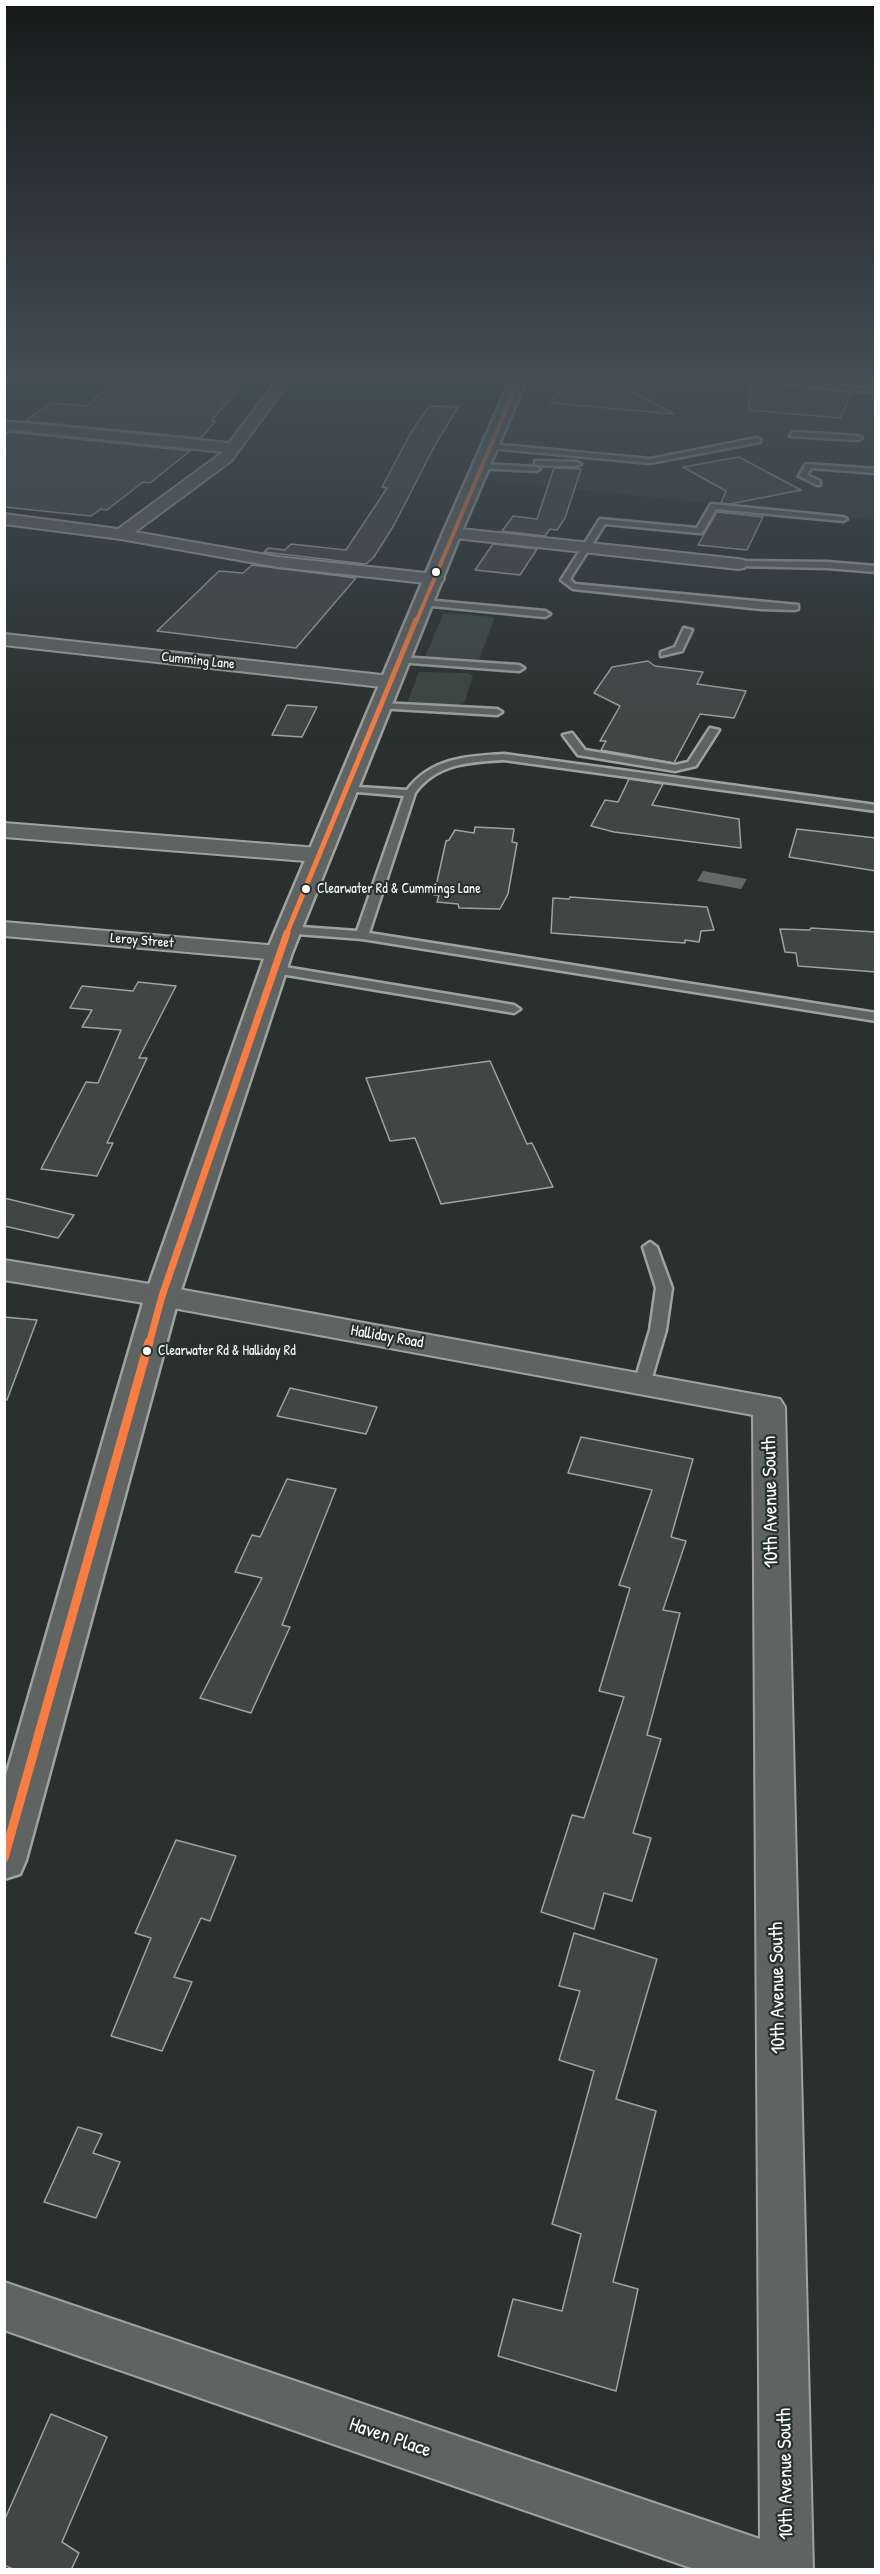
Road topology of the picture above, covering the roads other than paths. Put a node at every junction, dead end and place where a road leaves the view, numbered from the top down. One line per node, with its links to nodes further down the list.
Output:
1 (166, 501): 6 (street)
2 (466, 501): 5 (street)
3 (4, 519): 6 (street)
4 (843, 519): 7 (lane)
5 (452, 533): 7 (street); 10 (street)
6 (121, 534): 10 (street)
7 (585, 548): 8 (street); 11 (lane)
8 (738, 564): 9 (lane)
9 (876, 569)
10 (430, 591): 12 (lane); 17 (street)
11 (795, 607)
12 (545, 614)
13 (687, 630): 15 (lane)
14 (4, 639): 17 (street, Cumming Lane)
15 (664, 654)
16 (519, 668): 17 (lane)
17 (391, 683): 18 (lane); 21 (street)
18 (497, 712)
19 (714, 730): 20 (lane)
20 (568, 735)
21 (346, 788): 22 (lane); 25 (street)
22 (410, 793): 23 (lane); 27 (lane)
23 (876, 808)
24 (4, 830): 25 (street)
25 (318, 855): 28 (street)
26 (4, 929): 28 (street, Leroy Street)
27 (362, 935): 28 (lane); 30 (lane)
28 (280, 950): 29 (lane); 33 (street)
29 (514, 1009)
30 (876, 1017)
31 (650, 1247): 34 (lane)
32 (4, 1269): 33 (street, Halliday Road)
33 (162, 1296): 34 (street, Halliday Road); 36 (street)
34 (642, 1384): 35 (street, Halliday Road)
35 (769, 1407): 39 (street, 10th Avenue South)
36 (4, 1860)
37 (4, 2306): 38 (street, Haven Place)
38 (775, 2570)
39 (787, 2570)

